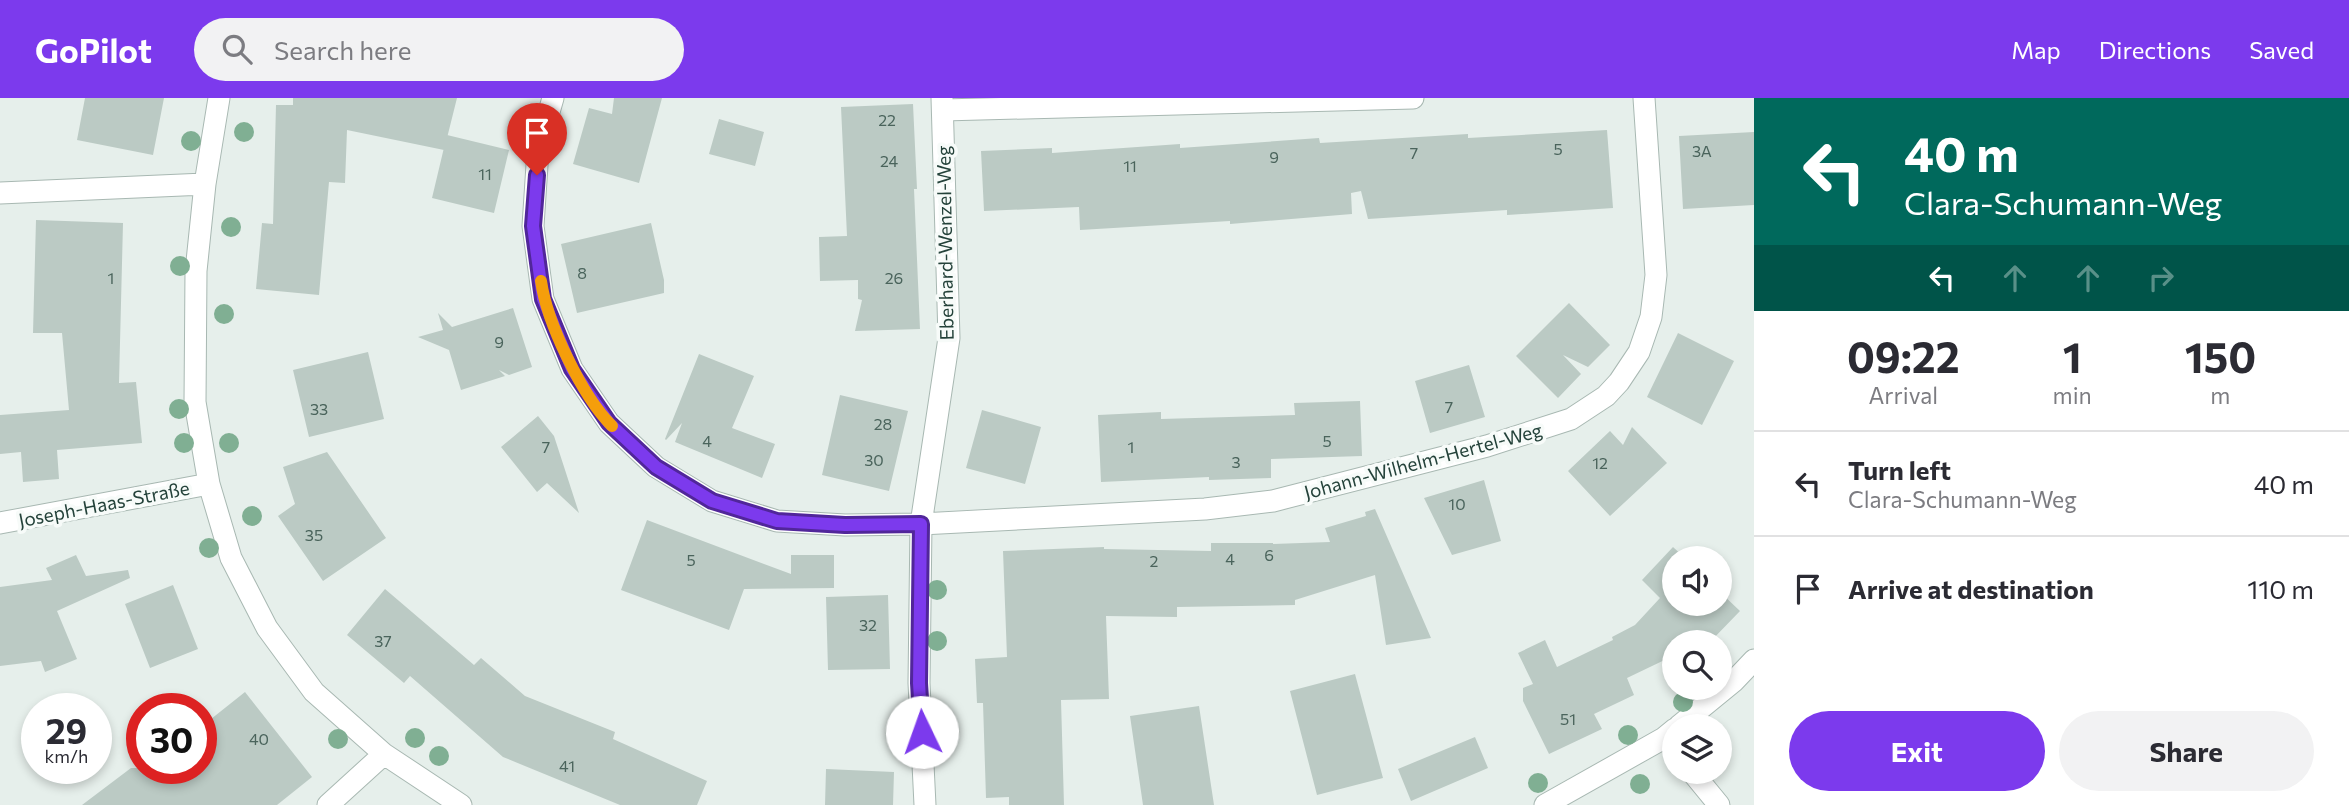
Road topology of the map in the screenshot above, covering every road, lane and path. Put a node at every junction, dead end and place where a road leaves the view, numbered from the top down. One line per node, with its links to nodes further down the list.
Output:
1 (219, 98): 6 (street)
2 (553, 98): 10 (street, Johann-Wilhelm-Hertel-Weg)
3 (1413, 98): 5 (street)
4 (1644, 98): 10 (street, Johann-Wilhelm-Hertel-Weg)
5 (942, 104): 10 (street, Eberhard-Wenzel-Weg)
6 (205, 184): 7 (street); 8 (street)
7 (0, 193)
8 (209, 484): 9 (street, Joseph-Haas-Straße); 14 (street)
9 (0, 523)
10 (921, 524): 18 (street, Eberhard-Wenzel-Weg)
11 (1754, 660): 12 (street)
12 (1697, 714)
13 (1662, 742): 19 (street)
14 (384, 754): 16 (street); 17 (street)
15 (1702, 784): 20 (street)
16 (328, 805)
17 (461, 805)
18 (925, 805)
19 (1545, 805)
20 (1719, 805)

